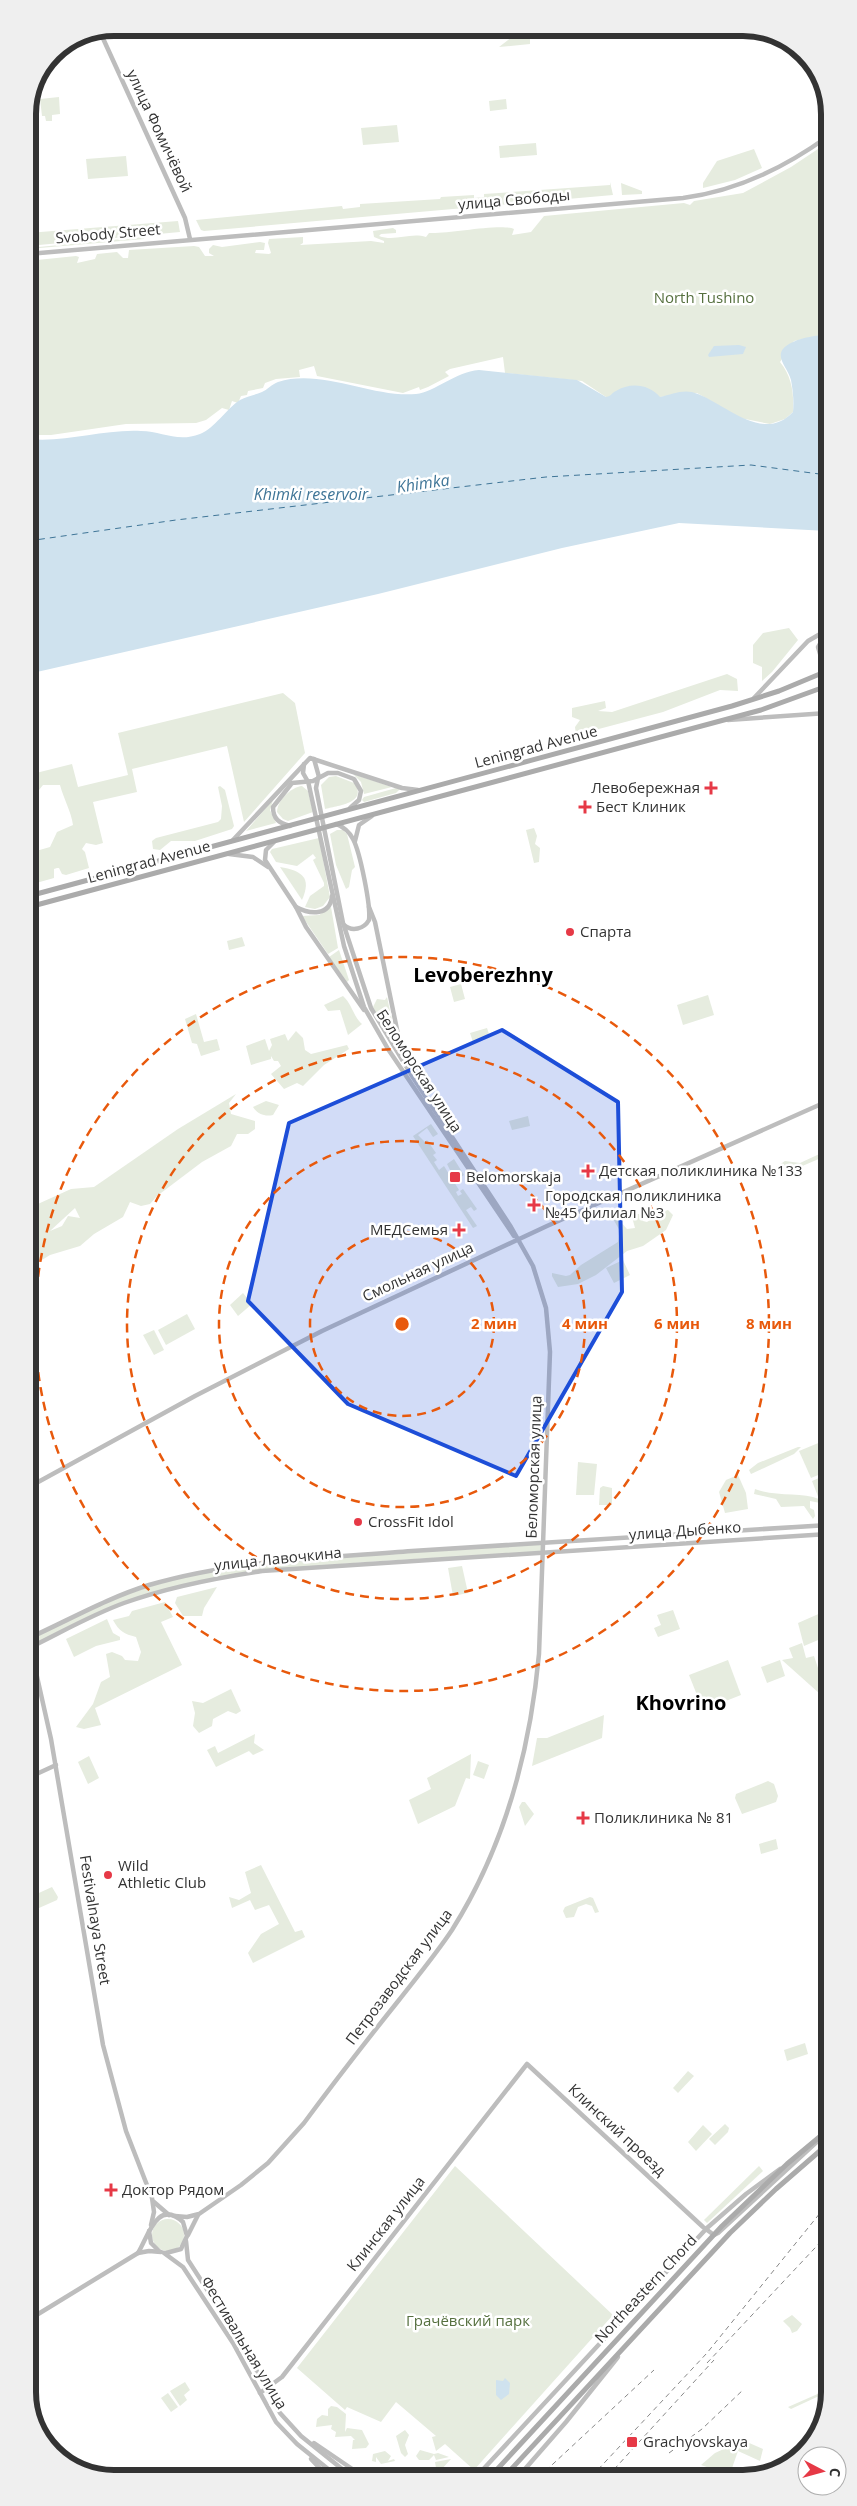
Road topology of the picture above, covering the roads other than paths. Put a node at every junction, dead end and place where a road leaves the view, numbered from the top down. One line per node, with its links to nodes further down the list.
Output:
1 (103, 38): 3 (main road, улица Фомичёвой)
2 (821, 142): 3 (main road, улица Свободы)
3 (190, 240): 4 (main road, Svobody Street)
4 (36, 253)
5 (821, 635): 10 (main road)
6 (821, 642): 7 (main road)
7 (821, 657)
8 (821, 674): 10 (main road)
9 (821, 688): 12 (main road, Leningrad Avenue)
10 (751, 700): 17 (main road)
11 (821, 713): 12 (main road)
12 (724, 719): 19 (main road, Leningrad Avenue)
13 (314, 759): 14 (main road); 15 (main road, Беломорская улица); 17 (main road)
14 (304, 763): 16 (main road, Беломорская улица); 23 (main road)
15 (318, 778): 16 (main road); 18 (main road); 32 (main road, Беломорская улица)
16 (308, 781): 21 (main road); 27 (main road, Беломорская улица)
17 (423, 790): 18 (main road)
18 (346, 811): 21 (main road, Leningrad Avenue)
19 (378, 812): 20 (main road, Leningrad Avenue); 24 (main road)
20 (334, 824): 22 (main road, Leningrad Avenue); 24 (main road)
21 (292, 826): 23 (main road, Leningrad Avenue)
22 (275, 841): 25 (main road, Leningrad Avenue); 26 (main road)
23 (230, 843): 28 (main road, Leningrad Avenue)
24 (356, 844): 31 (main road)
25 (226, 854): 26 (main road); 29 (main road, Leningrad Avenue)
26 (271, 869): 30 (main road)
27 (332, 887): 30 (main road); 33 (main road, Беломорская улица)
28 (36, 894)
29 (36, 905)
30 (296, 906): 33 (main road)
31 (369, 907): 32 (main road); 34 (main road)
32 (343, 924): 34 (main road, Беломорская улица)
33 (369, 1017): 36 (main road, Беломорская улица)
34 (404, 1064): 36 (main road, Беломорская улица)
35 (821, 1104): 36 (main road, Смольная улица)
36 (518, 1240): 37 (main road, Смольная улица); 40 (main road, Беломорская улица)
37 (36, 1482)
38 (821, 1525): 40 (main road, улица Дыбенко)
39 (821, 1534): 41 (main road, улица Дыбенко)
40 (544, 1542): 41 (main road, Беломорская улица); 42 (main road, улица Лавочкина)
41 (543, 1552): 44 (main road, улица Лавочкина); 57 (main road, Петрозаводская улица)
42 (272, 1562): 43 (main road, улица Лавочкина); 44 (main road)
43 (261, 1563): 45 (main road); 46 (main road, улица Лавочкина)
44 (273, 1570): 45 (main road, улица Лавочкина)
45 (262, 1571): 47 (main road, улица Лавочкина)
46 (36, 1637)
47 (36, 1645)
48 (36, 1675): 49 (main road, Festivalnaya Street)
49 (56, 1765): 50 (main road); 56 (main road, Festivalnaya Street)
50 (36, 1774)
51 (527, 2064): 53 (main road, Клинский проезд); 66 (main road, Клинская улица)
52 (821, 2135): 55 (main road, Northeastern Chord)
53 (821, 2138)
54 (821, 2150): 65 (main road, Northeastern Chord)
55 (787, 2164): 74 (main road); 75 (main road, Northeastern Chord)
56 (152, 2198): 58 (main road, Festivalnaya Street); 59 (main road, Festivalnaya Street)
57 (199, 2214): 58 (main road, Петрозаводская улица); 61 (main road, Петрозаводская улица)
58 (173, 2216): 59 (main road); 61 (main road)
59 (152, 2225): 60 (main road)
60 (149, 2231): 62 (main road); 63 (main road)
61 (187, 2239): 62 (main road); 66 (main road, Фестивальная улица)
62 (162, 2252): 63 (main road); 67 (main road, Фестивальная улица)
63 (138, 2253): 64 (main road)
64 (36, 2315)
65 (627, 2346): 76 (main road, Northeastern Chord); 77 (main road)
66 (266, 2388): 67 (main road, Клинская улица); 68 (main road, Фестивальная улица)
67 (260, 2392): 69 (main road, Фестивальная улица)
68 (294, 2430): 72 (main road); 73 (main road)
69 (302, 2448): 70 (main road); 71 (main road)
70 (322, 2470)
71 (329, 2470)
72 (344, 2470)
73 (354, 2470)
74 (482, 2470)
75 (495, 2470)
76 (511, 2470)
77 (524, 2470)

